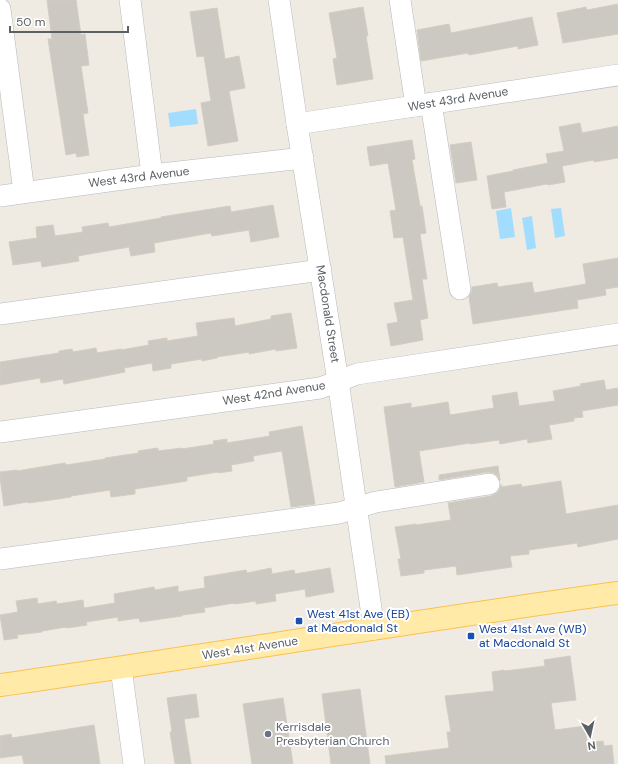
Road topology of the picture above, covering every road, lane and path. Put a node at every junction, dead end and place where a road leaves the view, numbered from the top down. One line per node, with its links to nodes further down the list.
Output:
1 (130, 0): 9 (street)
2 (279, 0): 7 (street, Macdonald Street)
3 (400, 0): 6 (street)
4 (0, 10): 10 (street)
5 (618, 75): 6 (street, West 43rd Avenue)
6 (423, 105): 7 (street, West 43rd Avenue); 13 (street)
7 (297, 124): 8 (street, Macdonald Street)
8 (303, 158): 9 (street, West 43rd Avenue); 12 (street, Macdonald Street)
9 (152, 175): 10 (street, West 43rd Avenue)
10 (24, 192): 11 (street, West 43rd Avenue)
11 (0, 196)
12 (321, 270): 14 (street); 16 (street, Macdonald Street)
13 (460, 290)
14 (0, 314)
15 (618, 334): 16 (street, West 42nd Avenue)
16 (338, 381): 17 (street, West 42nd Avenue); 19 (street, Macdonald Street)
17 (0, 432)
18 (489, 484): 19 (street)
19 (356, 508): 20 (street); 22 (street, Macdonald Street)
20 (0, 559)
21 (618, 593): 22 (main road, West 41st Avenue)
22 (374, 629): 23 (main road, West 41st Avenue)
23 (121, 668): 24 (main road, West 41st Avenue); 25 (street)
24 (0, 685)
25 (134, 764)

